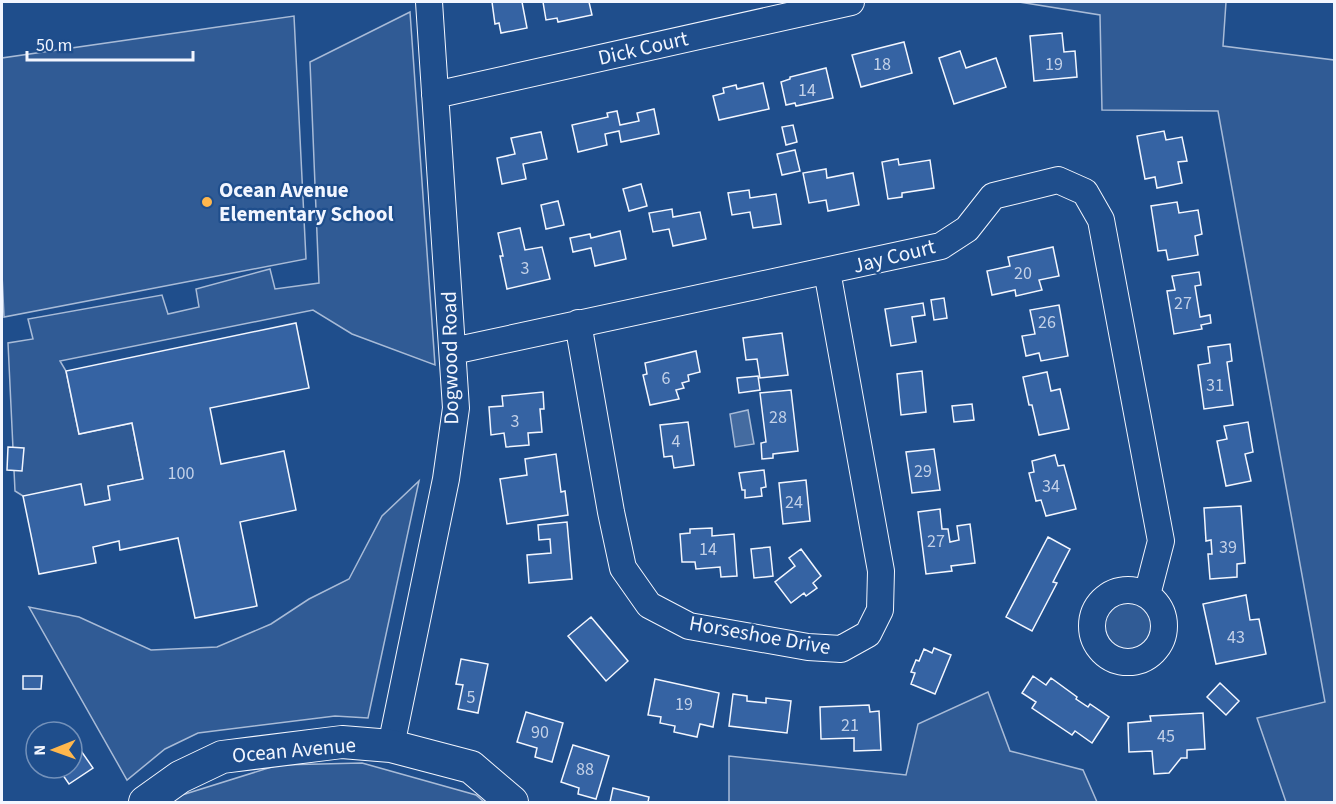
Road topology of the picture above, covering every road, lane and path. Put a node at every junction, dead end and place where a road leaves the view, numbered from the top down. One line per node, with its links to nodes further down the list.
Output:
1 (429, 2): 3 (street, Dogwood Road)
2 (851, 2): 3 (street, Dick Court)
3 (435, 95): 6 (street, Dogwood Road)
4 (827, 272): 5 (street, Jay Court); 5 (street, Horseshoe Drive); 7 (street, Jay Court)
5 (578, 323): 6 (street, Jay Court)
6 (453, 351): 8 (street, Dogwood Road)
7 (1147, 595)
8 (391, 746): 9 (main road, Ocean Avenue); 10 (main road, Ocean Avenue)
9 (145, 802)
10 (512, 802)

